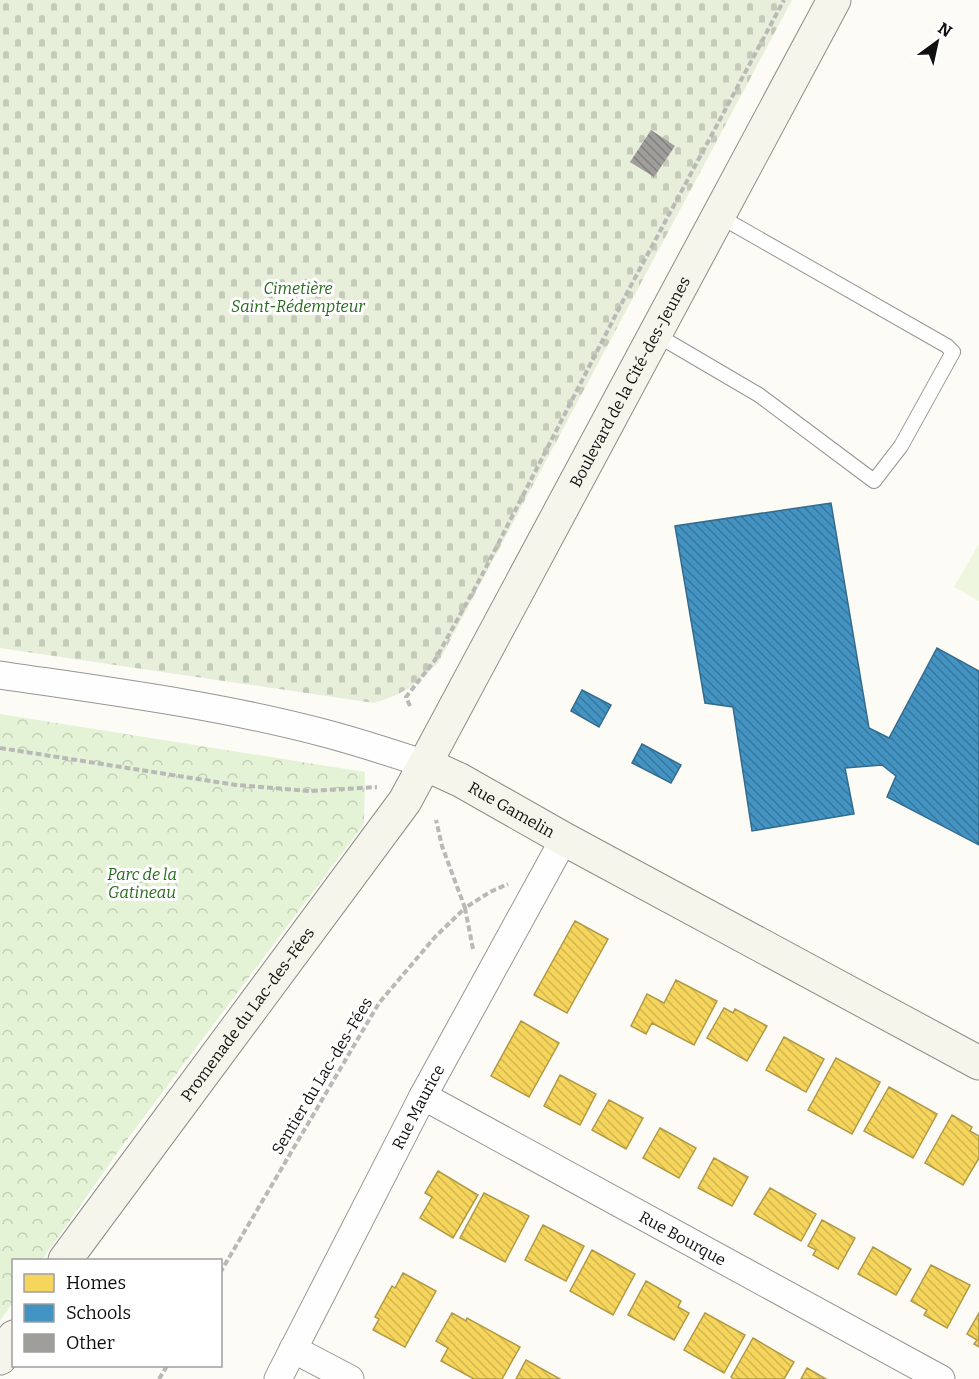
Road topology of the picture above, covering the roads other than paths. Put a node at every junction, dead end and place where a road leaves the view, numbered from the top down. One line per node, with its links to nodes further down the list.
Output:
1 (834, 0): 2 (street, Boulevard de la Cité-des-Jeunes)
2 (718, 216): 3 (street, Boulevard de la Cité-des-Jeunes); 3 (lane)
3 (656, 334): 5 (street, Boulevard de la Cité-des-Jeunes)
4 (0, 675): 5 (street, Rue Gamelin)
5 (425, 764): 6 (street, Rue Gamelin); 9 (street, Promenade du Lac-des-Fées)
6 (564, 839): 7 (street, Rue Gamelin); 8 (street, Rue Maurice)
7 (979, 1063)
8 (423, 1096): 11 (street, Rue Maurice); 15 (street, Rue Bourque)
9 (66, 1259)
10 (12, 1340): 12 (street)
11 (293, 1348): 13 (street, Rue Maurice); 14 (street)
12 (0, 1358)
13 (278, 1379)
14 (350, 1379)
15 (941, 1379)

